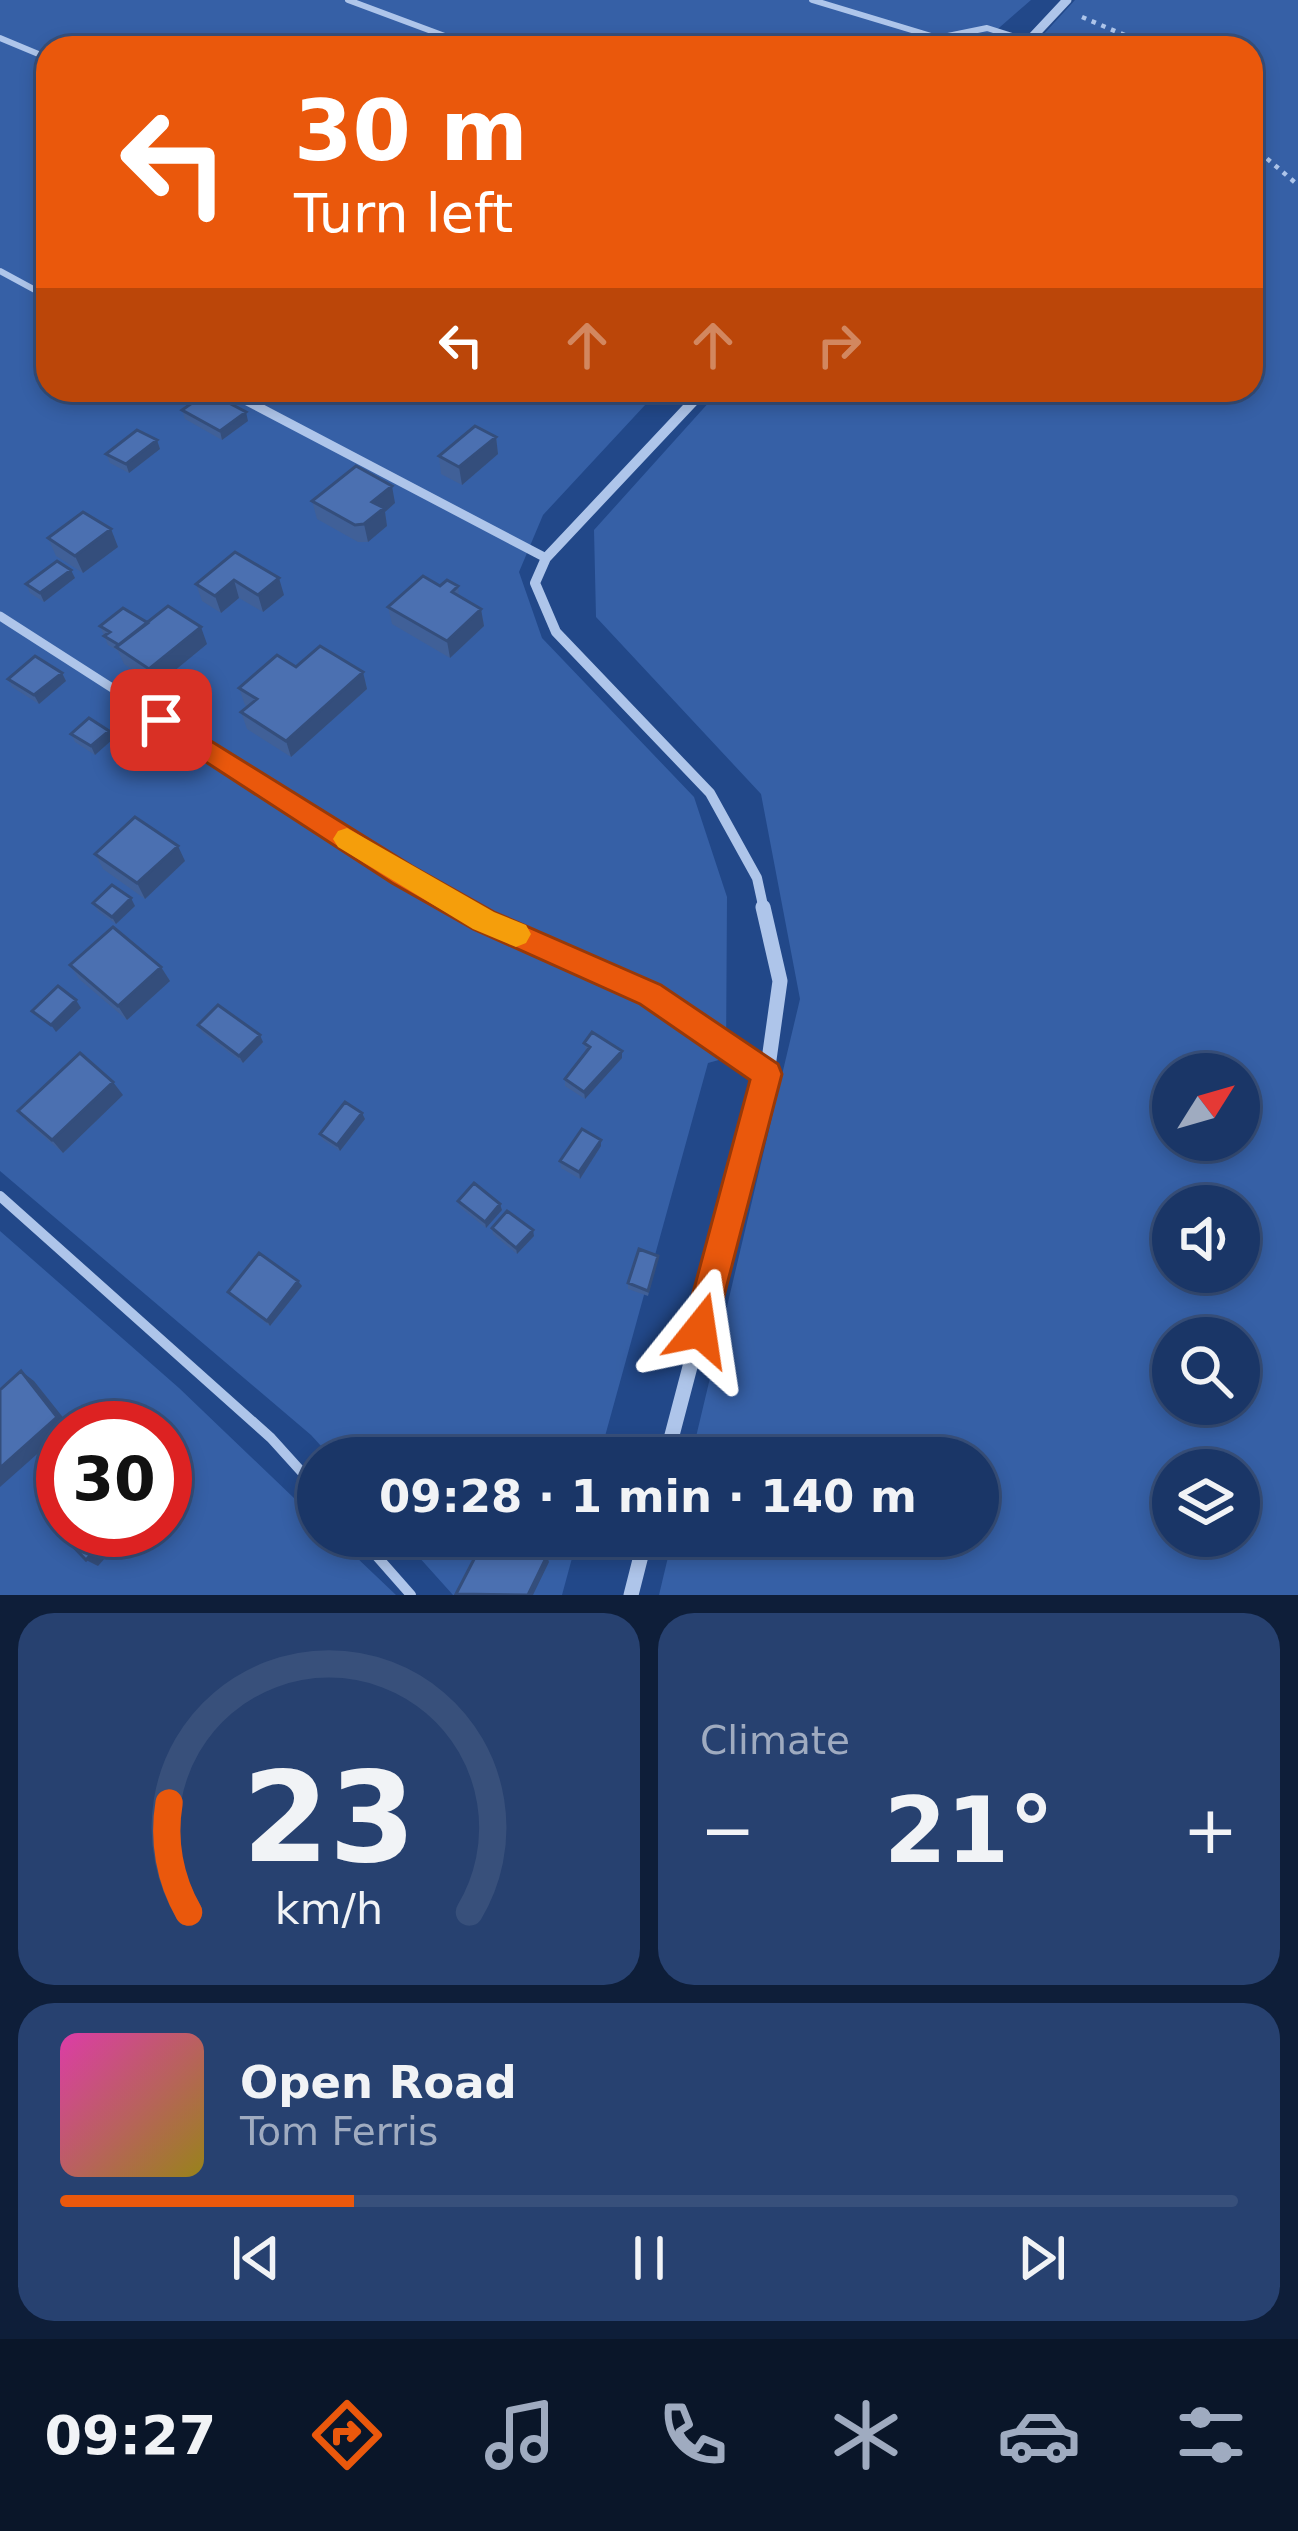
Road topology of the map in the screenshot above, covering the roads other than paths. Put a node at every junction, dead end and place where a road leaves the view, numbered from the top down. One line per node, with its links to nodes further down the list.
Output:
1 (349, 0): 4 (lane)
2 (812, 0): 5 (lane)
3 (1067, 0): 8 (street)
4 (445, 36)
5 (931, 36)
6 (948, 36): 7 (lane)
7 (1005, 36)
8 (1033, 36)
9 (0, 38): 10 (lane)
10 (36, 53)
11 (0, 271): 12 (lane)
12 (36, 290)
13 (249, 402): 15 (lane)
14 (693, 402): 15 (street)
15 (546, 558): 17 (street)
16 (0, 616): 17 (lane)
17 (767, 1074): 19 (street)
18 (0, 1196): 20 (lane)
19 (672, 1437)
20 (297, 1467)
21 (378, 1557): 23 (lane)
22 (641, 1557): 24 (street)
23 (411, 1595)
24 (631, 1595)

